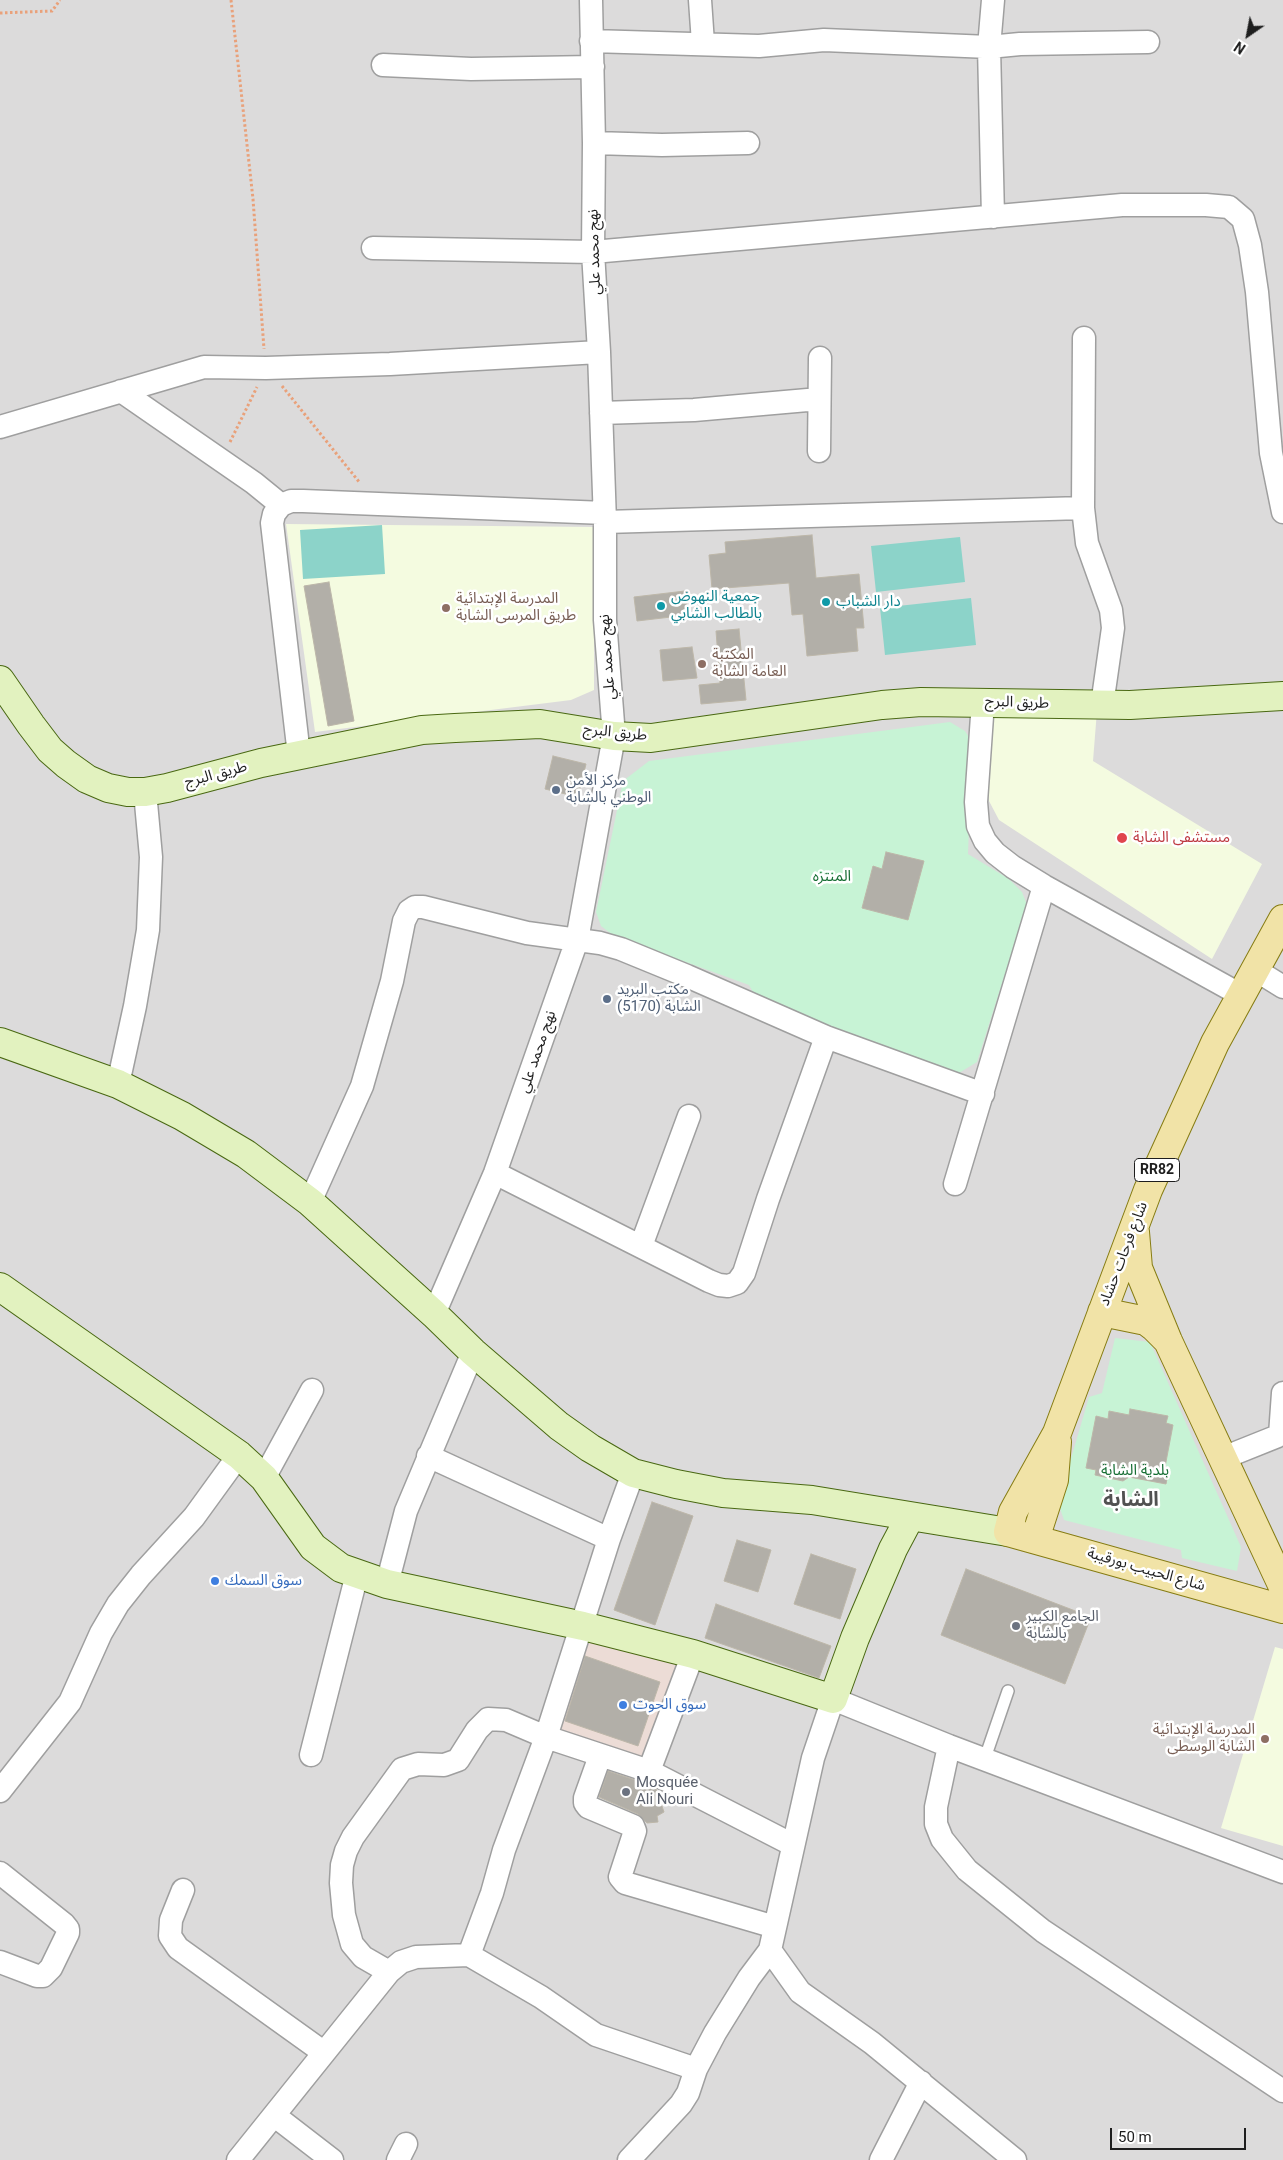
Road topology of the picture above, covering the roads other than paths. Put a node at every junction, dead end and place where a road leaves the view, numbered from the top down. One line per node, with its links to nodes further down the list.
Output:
1 (591, 0): 4 (street, نهج محمد علي)
2 (700, 0): 6 (street)
3 (993, 0): 7 (street)
4 (592, 40): 6 (street); 9 (street, نهج محمد علي)
5 (1148, 42): 7 (street)
6 (703, 43): 7 (street)
7 (989, 47): 12 (street)
8 (383, 65): 9 (street)
9 (593, 67): 10 (street, نهج محمد علي)
10 (594, 143): 11 (street); 14 (street, نهج محمد علي)
11 (748, 143)
12 (993, 217): 14 (street); 25 (street)
13 (373, 248): 14 (street)
14 (593, 252): 16 (street, نهج محمد علي)
15 (1084, 338): 24 (street)
16 (599, 352): 18 (street); 20 (street, نهج محمد علي)
17 (820, 358): 19 (street)
18 (121, 391): 21 (street); 23 (street)
19 (819, 398): 20 (street); 22 (street)
20 (601, 413): 26 (street, نهج محمد علي)
21 (0, 427)
22 (820, 451)
23 (281, 505): 26 (street); 32 (street)
24 (1082, 508): 26 (street); 30 (street)
25 (1283, 512)
26 (605, 518): 31 (street, نهج محمد علي)
27 (0, 680): 33 (street, طريق البرج)
28 (1283, 696): 30 (street, طريق البرج)
29 (983, 702): 30 (street, طريق البرج); 31 (street, طريق البرج); 34 (street)
30 (1102, 705)
31 (614, 736): 32 (street, طريق البرج); 36 (street, نهج محمد علي)
32 (299, 755): 33 (street, طريق البرج)
33 (145, 792): 42 (street)
34 (1044, 886): 39 (street); 43 (street)
35 (1283, 919): 37 (main road, شارع فرحات حشاد / RR82)
36 (577, 940): 40 (street); 45 (street, نهج محمد علي); 47 (street)
37 (1254, 969): 38 (street); 39 (main road, شارع فرحات حشاد / RR82)
38 (1283, 987)
39 (1241, 994): 48 (main road, شارع فرحات حشاد / RR82)
40 (826, 1037): 43 (street); 49 (street)
41 (0, 1042): 42 (street)
42 (118, 1084): 47 (street)
43 (983, 1094): 46 (street)
44 (689, 1116): 49 (street)
45 (495, 1173): 49 (street); 52 (street, نهج محمد علي)
46 (955, 1184)
47 (310, 1202): 52 (street)
48 (1134, 1227): 51 (main road, شارع فرحات حشاد / RR82); 53 (main road)
49 (641, 1246)
50 (0, 1288): 59 (street)
51 (1102, 1312): 53 (main road); 57 (main road, شارع فرحات حشاد / RR82)
52 (434, 1314): 54 (street)
53 (1168, 1341): 61 (main road)
54 (473, 1352): 60 (street); 62 (street)
55 (312, 1390): 63 (street)
56 (1283, 1393): 58 (street)
57 (1057, 1433): 65 (main road, شارع فرحات حشاد / RR82); 67 (main road, شارع فرحات حشاد / RR82)
58 (1281, 1434): 61 (street)
59 (239, 1455): 63 (street); 83 (street)
60 (428, 1456): 66 (street); 70 (street)
61 (1223, 1458): 68 (main road)
62 (633, 1473): 64 (street); 66 (street)
63 (264, 1478): 69 (street)
64 (910, 1517): 65 (street); 76 (street)
65 (1008, 1532): 67 (main road, شارع الحبيب بورقيبة)
66 (609, 1539): 73 (street)
67 (1035, 1539): 71 (main road, شارع الحبيب بورقيبة)
68 (1277, 1565): 71 (main road)
69 (356, 1574): 70 (street); 79 (street)
70 (387, 1584): 73 (street)
71 (1245, 1598): 72 (main road, شارع الحبيب بورقيبة)
72 (1283, 1608)
73 (583, 1626): 74 (street); 77 (street)
74 (693, 1654): 76 (street); 82 (street)
75 (1008, 1691): 81 (lane)
76 (834, 1699): 78 (street); 84 (street)
77 (546, 1737): 80 (street); 90 (street); 92 (street)
78 (949, 1746): 81 (street); 96 (street)
79 (311, 1755)
80 (600, 1756): 82 (street); 88 (street)
81 (985, 1758): 86 (street)
82 (649, 1771): 84 (street)
83 (0, 1791)
84 (793, 1845): 88 (street)
85 (0, 1872): 91 (street)
86 (1283, 1872)
87 (183, 1890): 93 (street)
88 (774, 1927): 89 (street)
89 (770, 1950): 94 (street); 95 (street)
90 (469, 1955): 92 (street); 94 (street)
91 (0, 1962)
92 (389, 1972): 93 (street)
93 (324, 2052): 97 (street)
94 (696, 2069): 100 (street)
95 (921, 2082): 101 (street); 102 (street)
96 (1283, 2092)
97 (275, 2116): 98 (street); 99 (street)
98 (238, 2160)
99 (332, 2160)
100 (629, 2160)
101 (881, 2160)
102 (1015, 2160)

